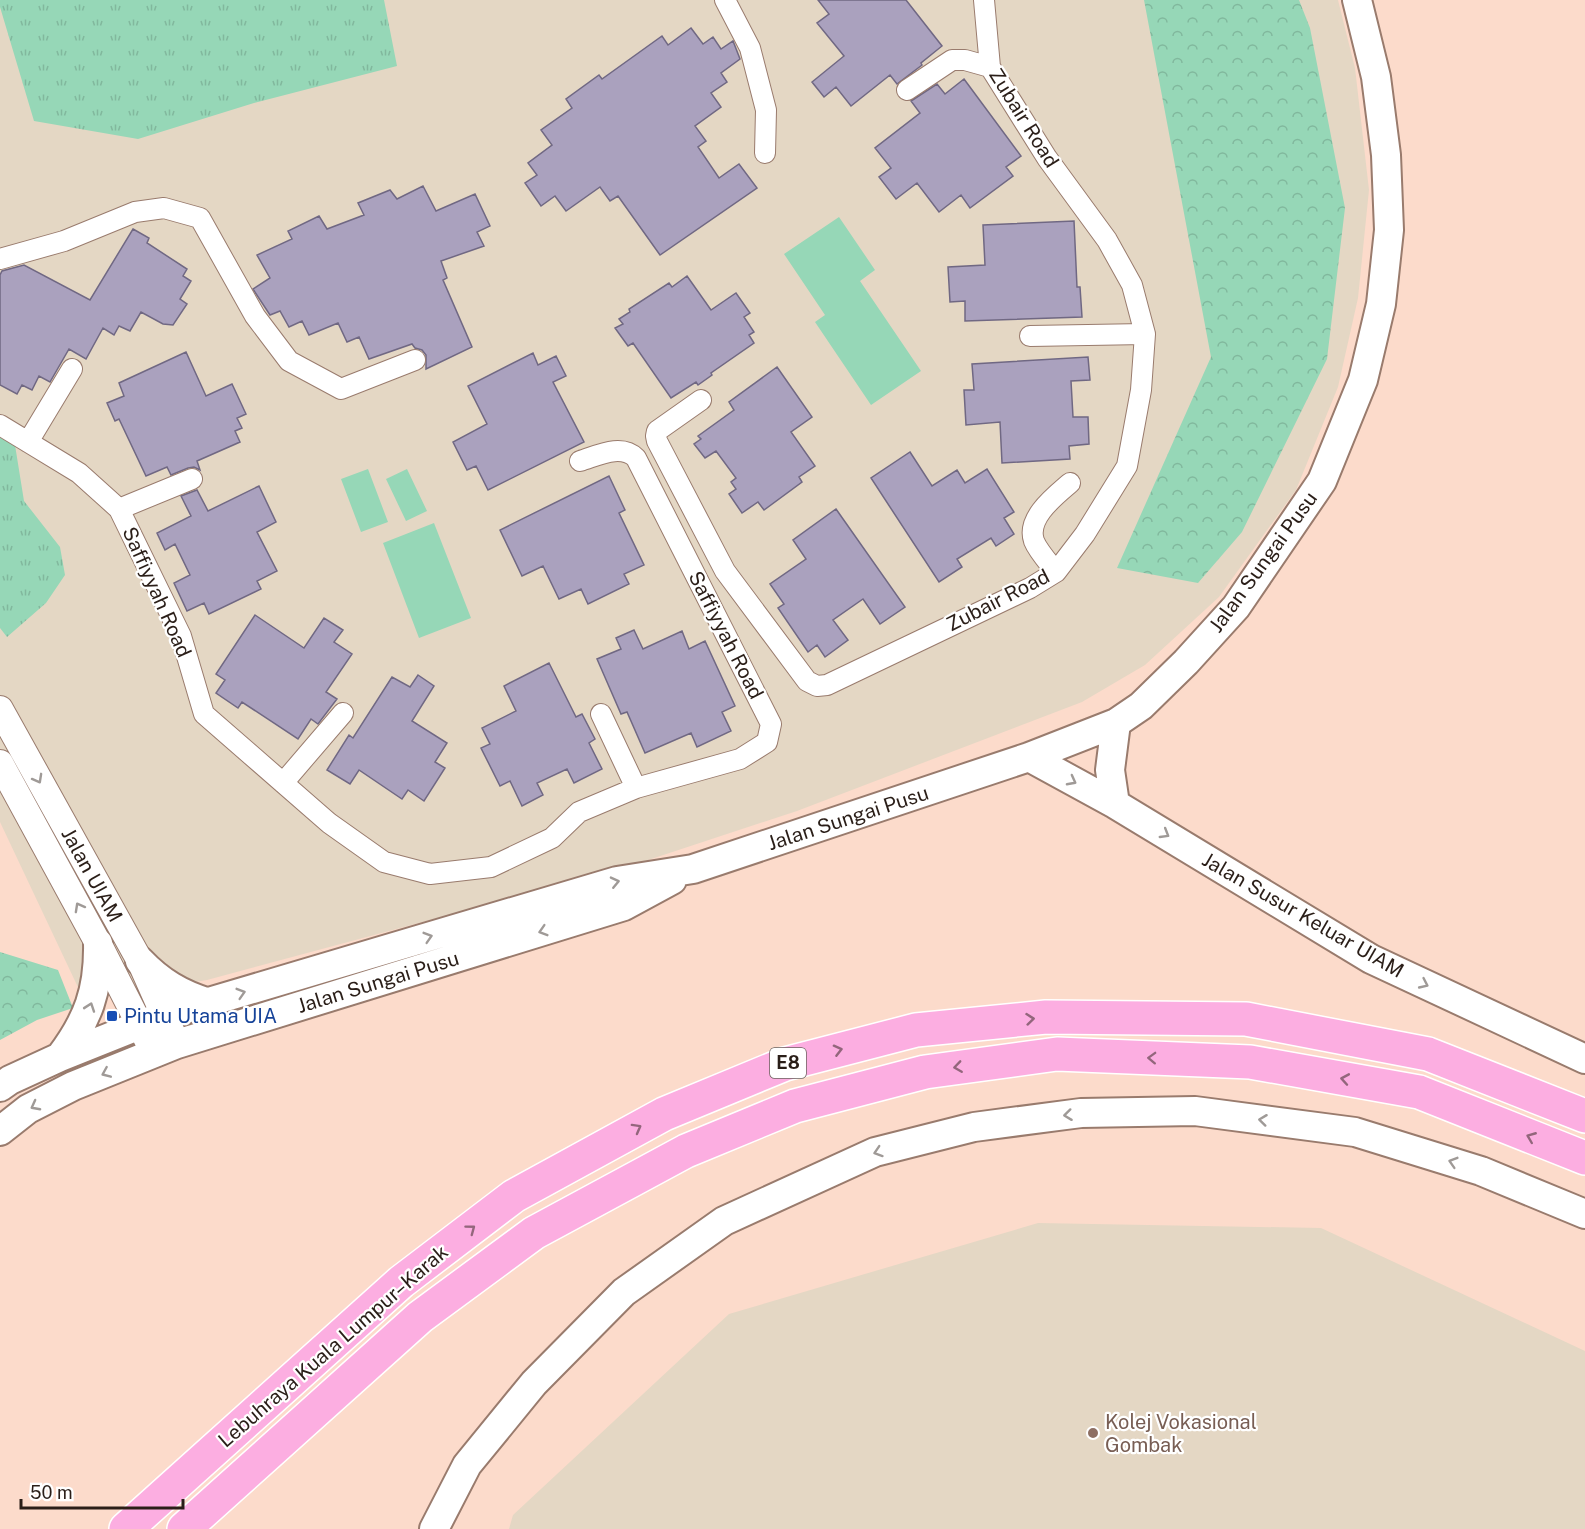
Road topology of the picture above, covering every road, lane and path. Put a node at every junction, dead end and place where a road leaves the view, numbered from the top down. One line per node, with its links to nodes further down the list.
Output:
1 (725, 0): 6 (street)
2 (984, 0): 4 (street, Zubair Road)
3 (1357, 0): 23 (main road, Jalan Sungai Pusu)
4 (990, 66): 5 (street); 8 (street, Zubair Road)
5 (907, 90)
6 (765, 153)
7 (0, 259): 10 (street)
8 (1145, 334): 9 (street); 19 (street, Zubair Road)
9 (1030, 336)
10 (415, 360)
11 (72, 369): 14 (street)
12 (701, 400): 19 (street, Zubair Road)
13 (0, 425): 14 (street, Saffiyyah Road)
14 (28, 442): 18 (street, Saffiyyah Road)
15 (580, 461): 27 (street, Saffiyyah Road)
16 (192, 479): 18 (street, Saffiyyah Road)
17 (1070, 483): 19 (street)
18 (119, 509): 26 (street, Saffiyyah Road)
19 (1056, 572)
20 (0, 709): 24 (street, Jalan UIAM)
21 (342, 713): 26 (street)
22 (601, 714): 27 (street)
23 (1116, 723): 25 (main road, Jalan Sungai Pusu); 28 (main road)
24 (7, 758): 30 (street, Jalan UIAM, one-way to 24); 31 (street, Jalan UIAM, one-way to 31)
25 (1029, 758): 28 (main road, Jalan Susur Keluar UIAM, one-way to 28); 29 (main road, Jalan Sungai Pusu)
26 (283, 783): 27 (street, Saffiyyah Road)
27 (636, 788)
28 (1115, 804): 36 (main road, Jalan Susur Keluar UIAM, one-way to 36)
29 (693, 869): 32 (main road, Jalan Sungai Pusu, one-way to 29); 34 (main road, Jalan Sungai Pusu, one-way to 34)
30 (98, 944): 33 (street, Jalan UIAM); 35 (main road, one-way to 30)
31 (140, 961): 32 (main road); 33 (street, Jalan UIAM)
32 (209, 1003): 33 (main road, Jalan Sungai Pusu)
33 (153, 1020): 34 (street, Jalan UIAM); 35 (main road, Jalan Sungai Pusu)
34 (165, 1048): 39 (main road, Jalan Sungai Pusu, one-way to 39)
35 (60, 1057): 37 (main road, Jalan Sungai Pusu)
36 (1585, 1059)
37 (0, 1087)
38 (1585, 1116): 42 (highway, Lebuhraya Kuala Lumpur–Karak / E8, one-way to 38)
39 (0, 1131)
40 (1585, 1158): 43 (highway, Lebuhraya Kuala Lumpur–Karak / E8, one-way to 43)
41 (1585, 1214): 44 (main road, one-way to 44)
42 (126, 1529)
43 (184, 1529)
44 (434, 1529)

